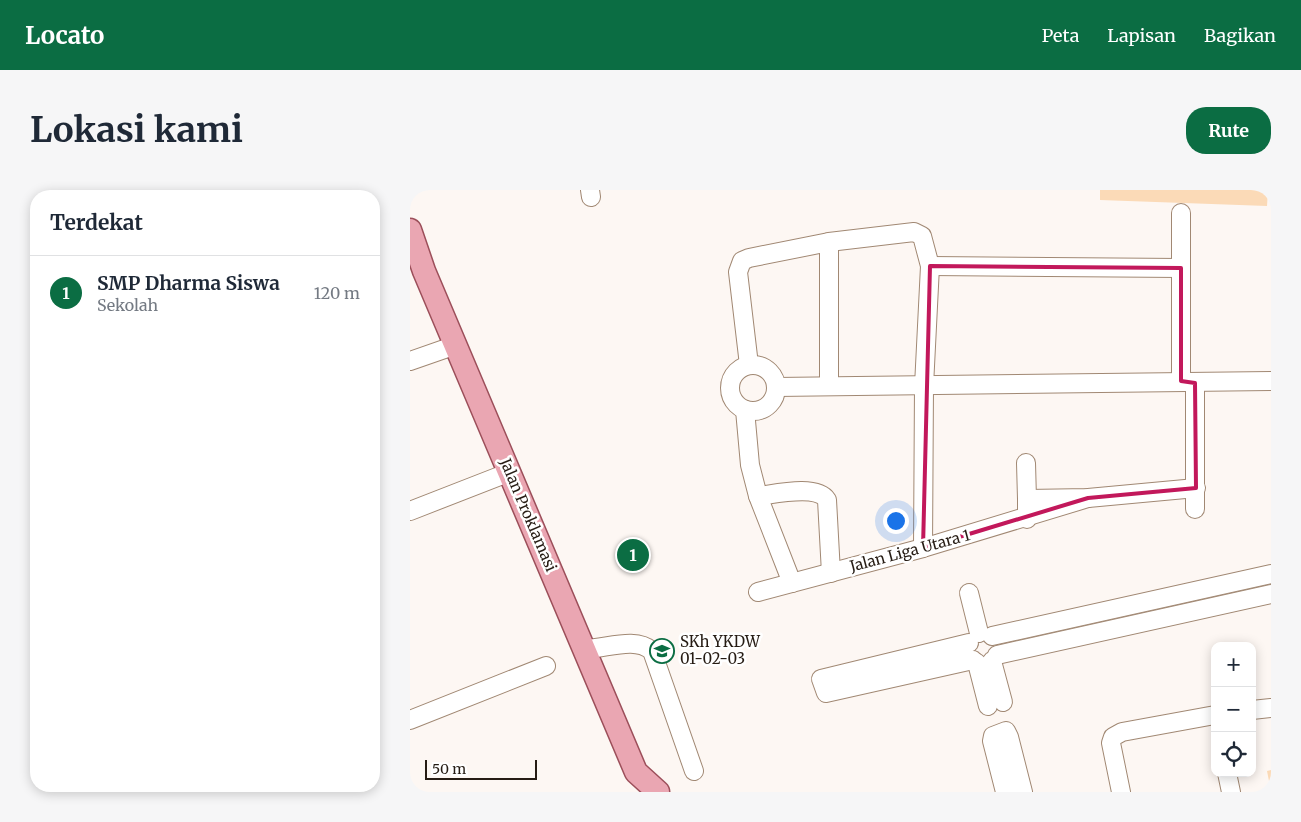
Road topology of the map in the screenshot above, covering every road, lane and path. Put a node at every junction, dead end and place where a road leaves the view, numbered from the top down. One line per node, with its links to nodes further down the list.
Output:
1 (1181, 213): 5 (street)
2 (410, 230): 6 (main road, Jalan Proklamasi)
3 (829, 242): 4 (street); 9 (street); 12 (street)
4 (930, 266): 5 (street); 13 (street)
5 (1181, 268): 11 (street)
6 (417, 271): 7 (main road, Jalan Proklamasi)
7 (456, 345): 8 (street); 17 (main road, Jalan Proklamasi)
8 (410, 361)
9 (749, 365): 14 (street); 15 (street)
10 (1271, 381): 11 (street)
11 (1188, 382): 13 (street); 18 (street)
12 (829, 386): 13 (street); 14 (street)
13 (924, 386): 25 (street)
14 (776, 387): 15 (street)
15 (746, 410): 19 (street)
16 (1026, 463): 21 (street)
17 (510, 472): 23 (street); 33 (main road, Jalan Proklamasi)
18 (1196, 488): 20 (street, Jalan Liga Utara 1); 22 (street)
19 (758, 496): 26 (street); 28 (street)
20 (1088, 498): 21 (street, Jalan Liga Utara 1); 24 (street, Jalan Liga Utara 1)
21 (1027, 499): 24 (street)
22 (1195, 509)
23 (410, 511)
24 (1027, 519): 25 (street, Jalan Liga Utara 1)
25 (923, 548): 26 (street, Jalan Liga Utara 1)
26 (831, 573): 28 (street, Jalan Liga Utara 1)
27 (1271, 574): 32 (street)
28 (792, 583): 29 (street, Jalan Liga Utara 1)
29 (758, 592)
30 (969, 593): 32 (street)
31 (1271, 594): 34 (street)
32 (980, 637): 34 (street); 34 (street); 34 (street)
33 (585, 650): 41 (street); 43 (main road, Jalan Proklamasi)
34 (985, 660): 36 (street)
35 (546, 666): 40 (street)
36 (996, 704)
37 (1271, 708): 38 (street)
38 (1256, 710)
39 (1211, 716): 46 (street)
40 (410, 720)
41 (694, 771)
42 (1228, 777): 47 (street)
43 (653, 790)
44 (1005, 792): 45 (street)
45 (1023, 792)
46 (1121, 792)
47 (1231, 792)

